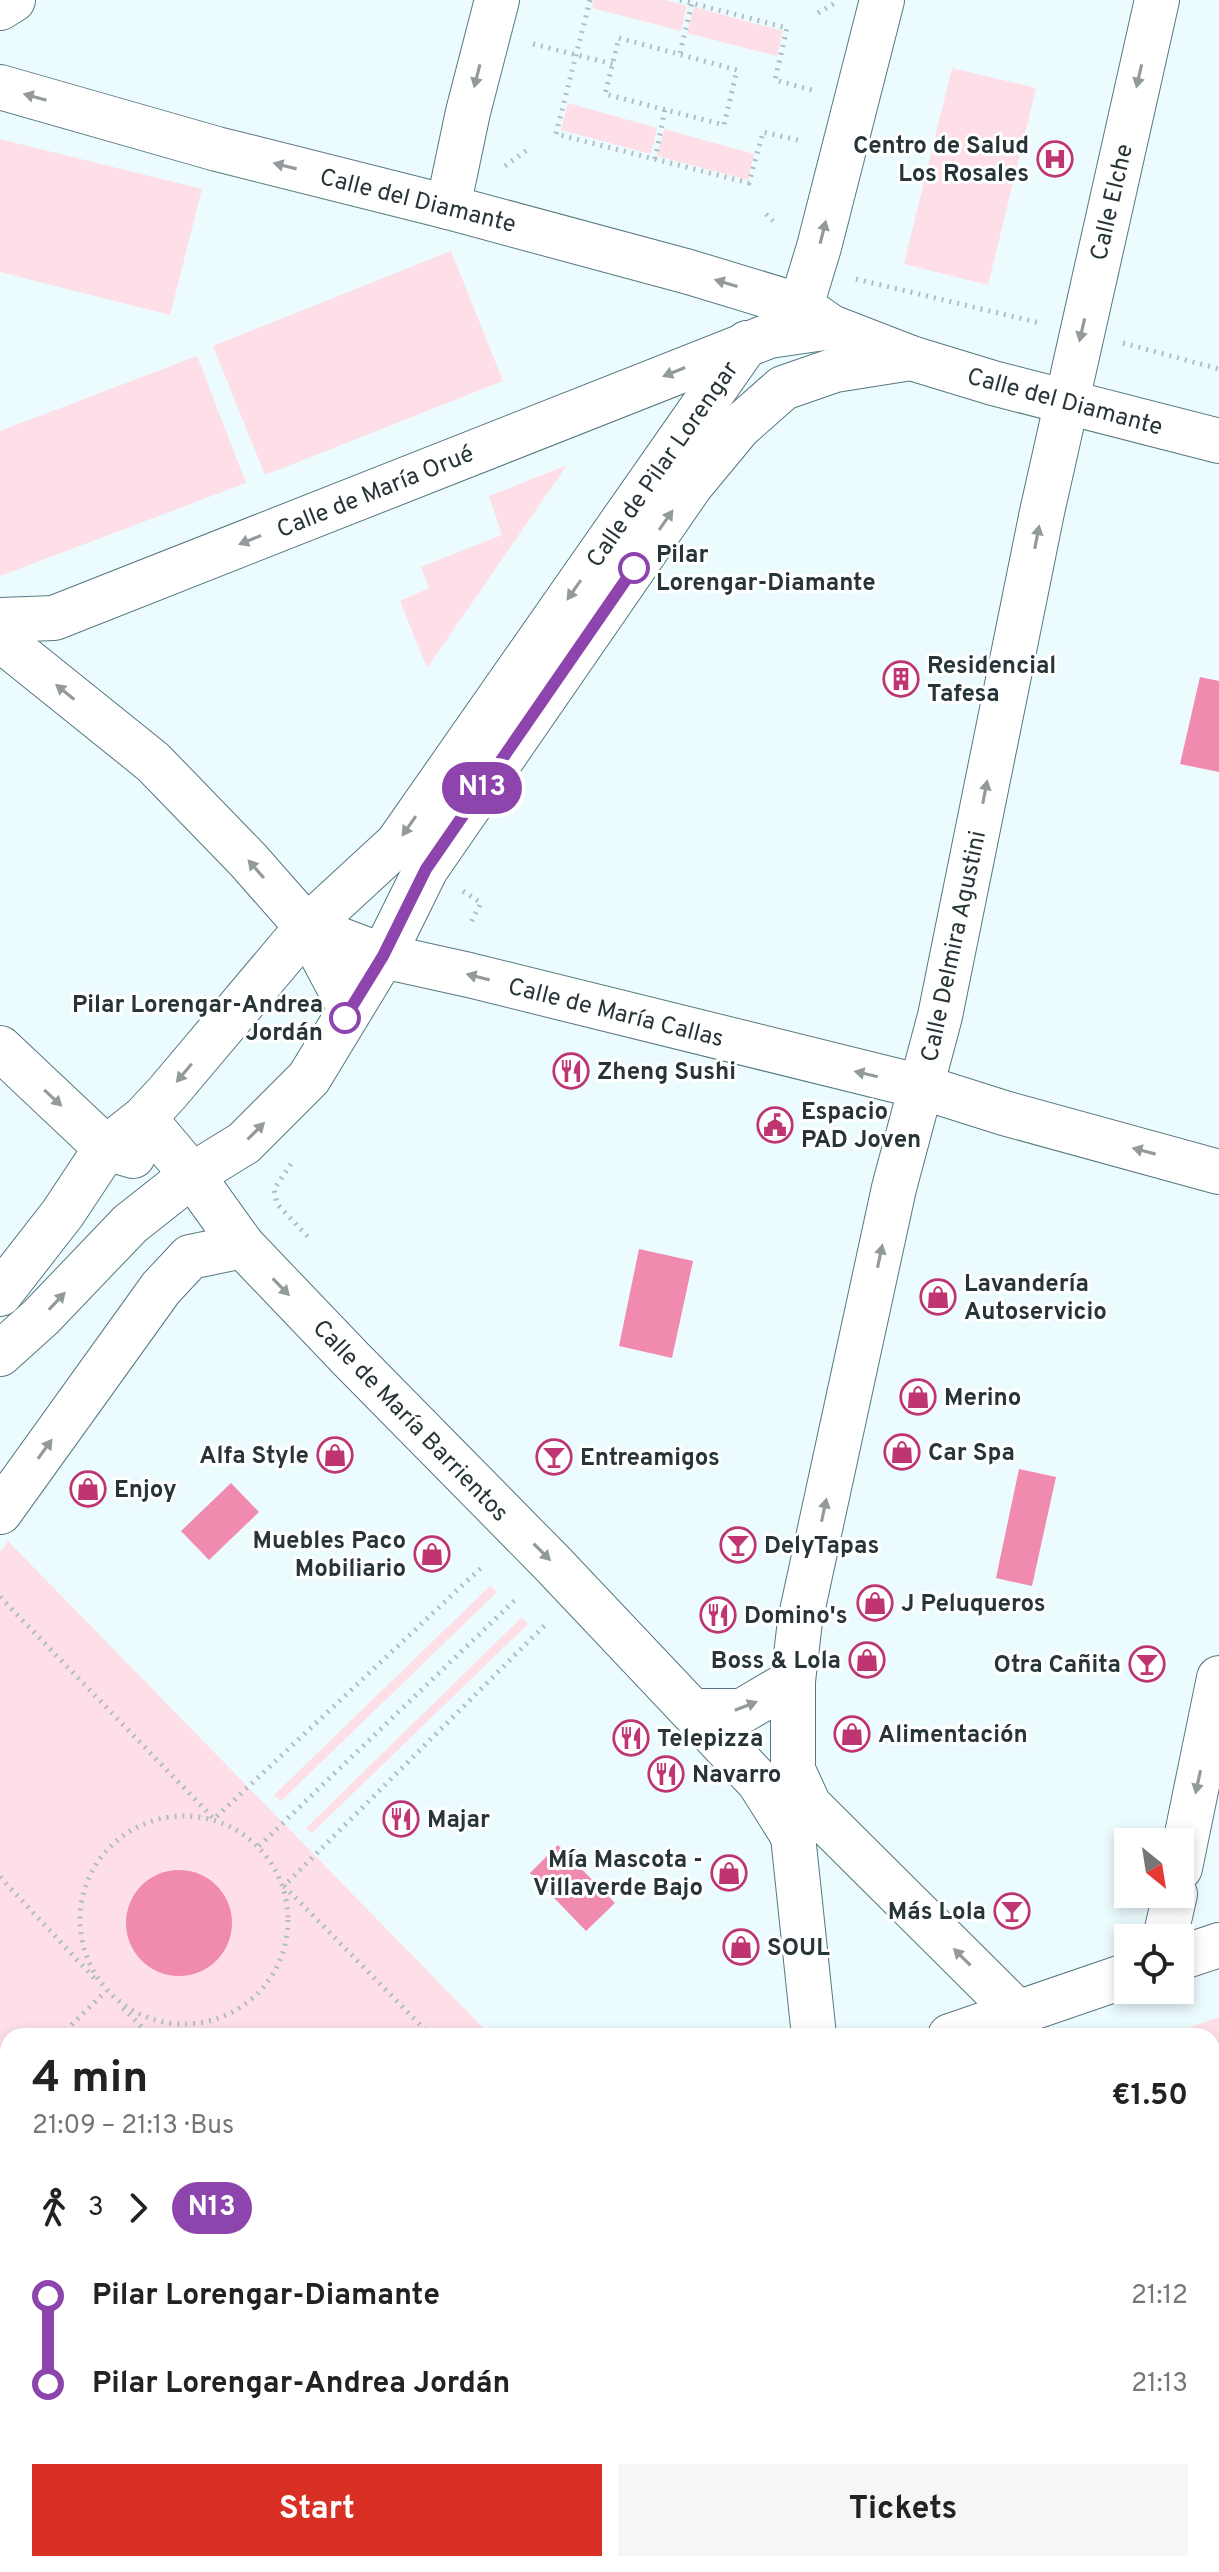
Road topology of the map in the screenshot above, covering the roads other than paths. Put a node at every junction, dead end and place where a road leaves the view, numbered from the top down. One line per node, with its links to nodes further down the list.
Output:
1 (13, 0): 5 (street)
2 (497, 0): 7 (street, one-way to 7)
3 (882, 0): 8 (street, one-way to 3)
4 (1157, 0): 11 (street, Calle Elche, one-way to 11)
5 (0, 8)
6 (0, 87): 7 (street, Calle del Diamante, one-way to 6)
7 (448, 207): 8 (street, Calle del Diamante, one-way to 7)
8 (816, 317): 9 (street, Calle de Pilar Lorengar); 10 (street, Calle de Pilar Lorengar)
9 (747, 343): 13 (street, Calle de María Orué, one-way to 13); 15 (street, Calle de Pilar Lorengar, one-way to 15)
10 (911, 358): 11 (street, Calle del Diamante); 16 (street, Calle de Pilar Lorengar, one-way to 10)
11 (1066, 403): 12 (street, Calle del Diamante); 19 (street, Calle Delmira Agustini, one-way to 11)
12 (1219, 441)
13 (0, 620)
14 (0, 639): 15 (street, one-way to 14)
15 (307, 927): 16 (street); 17 (street); 20 (street, Calle de Pilar Lorengar, one-way to 20)
16 (383, 956): 17 (street, Calle de Pilar Lorengar); 19 (street, Calle de María Callas, one-way to 16)
17 (350, 1008): 23 (street, Calle de Pilar Lorengar, one-way to 17)
18 (0, 1048): 21 (street, one-way to 21)
19 (922, 1087): 22 (street, Calle de María Callas, one-way to 19); 29 (street, Calle Delmira Agustini, one-way to 19)
20 (144, 1118): 21 (street, Calle de Pilar Lorengar); 23 (street, Calle de María Barrientos)
21 (106, 1148): 23 (street); 25 (street, Calle de Pilar Lorengar)
22 (1219, 1172)
23 (192, 1175): 24 (street, Calle de María Barrientos); 26 (street, Calle de Pilar Lorengar, one-way to 23)
24 (243, 1246): 27 (street, one-way to 24); 30 (street, Calle de María Barrientos, one-way to 30)
25 (0, 1294)
26 (0, 1354)
27 (0, 1512)
28 (1219, 1678): 32 (street, one-way to 32)
29 (793, 1681): 30 (street, one-way to 29); 31 (street, Calle Delmira Agustini)
30 (692, 1711): 31 (street, Calle de María Barrientos)
31 (799, 1804): 36 (street, Calle de María Barrientos, one-way to 31); 37 (street, Calle Delmira Agustini)
32 (1188, 1828)
33 (1219, 1945): 34 (street)
34 (1194, 1953)
35 (1114, 1980): 36 (street)
36 (1017, 2012): 38 (street)
37 (813, 2028)
38 (972, 2028)

